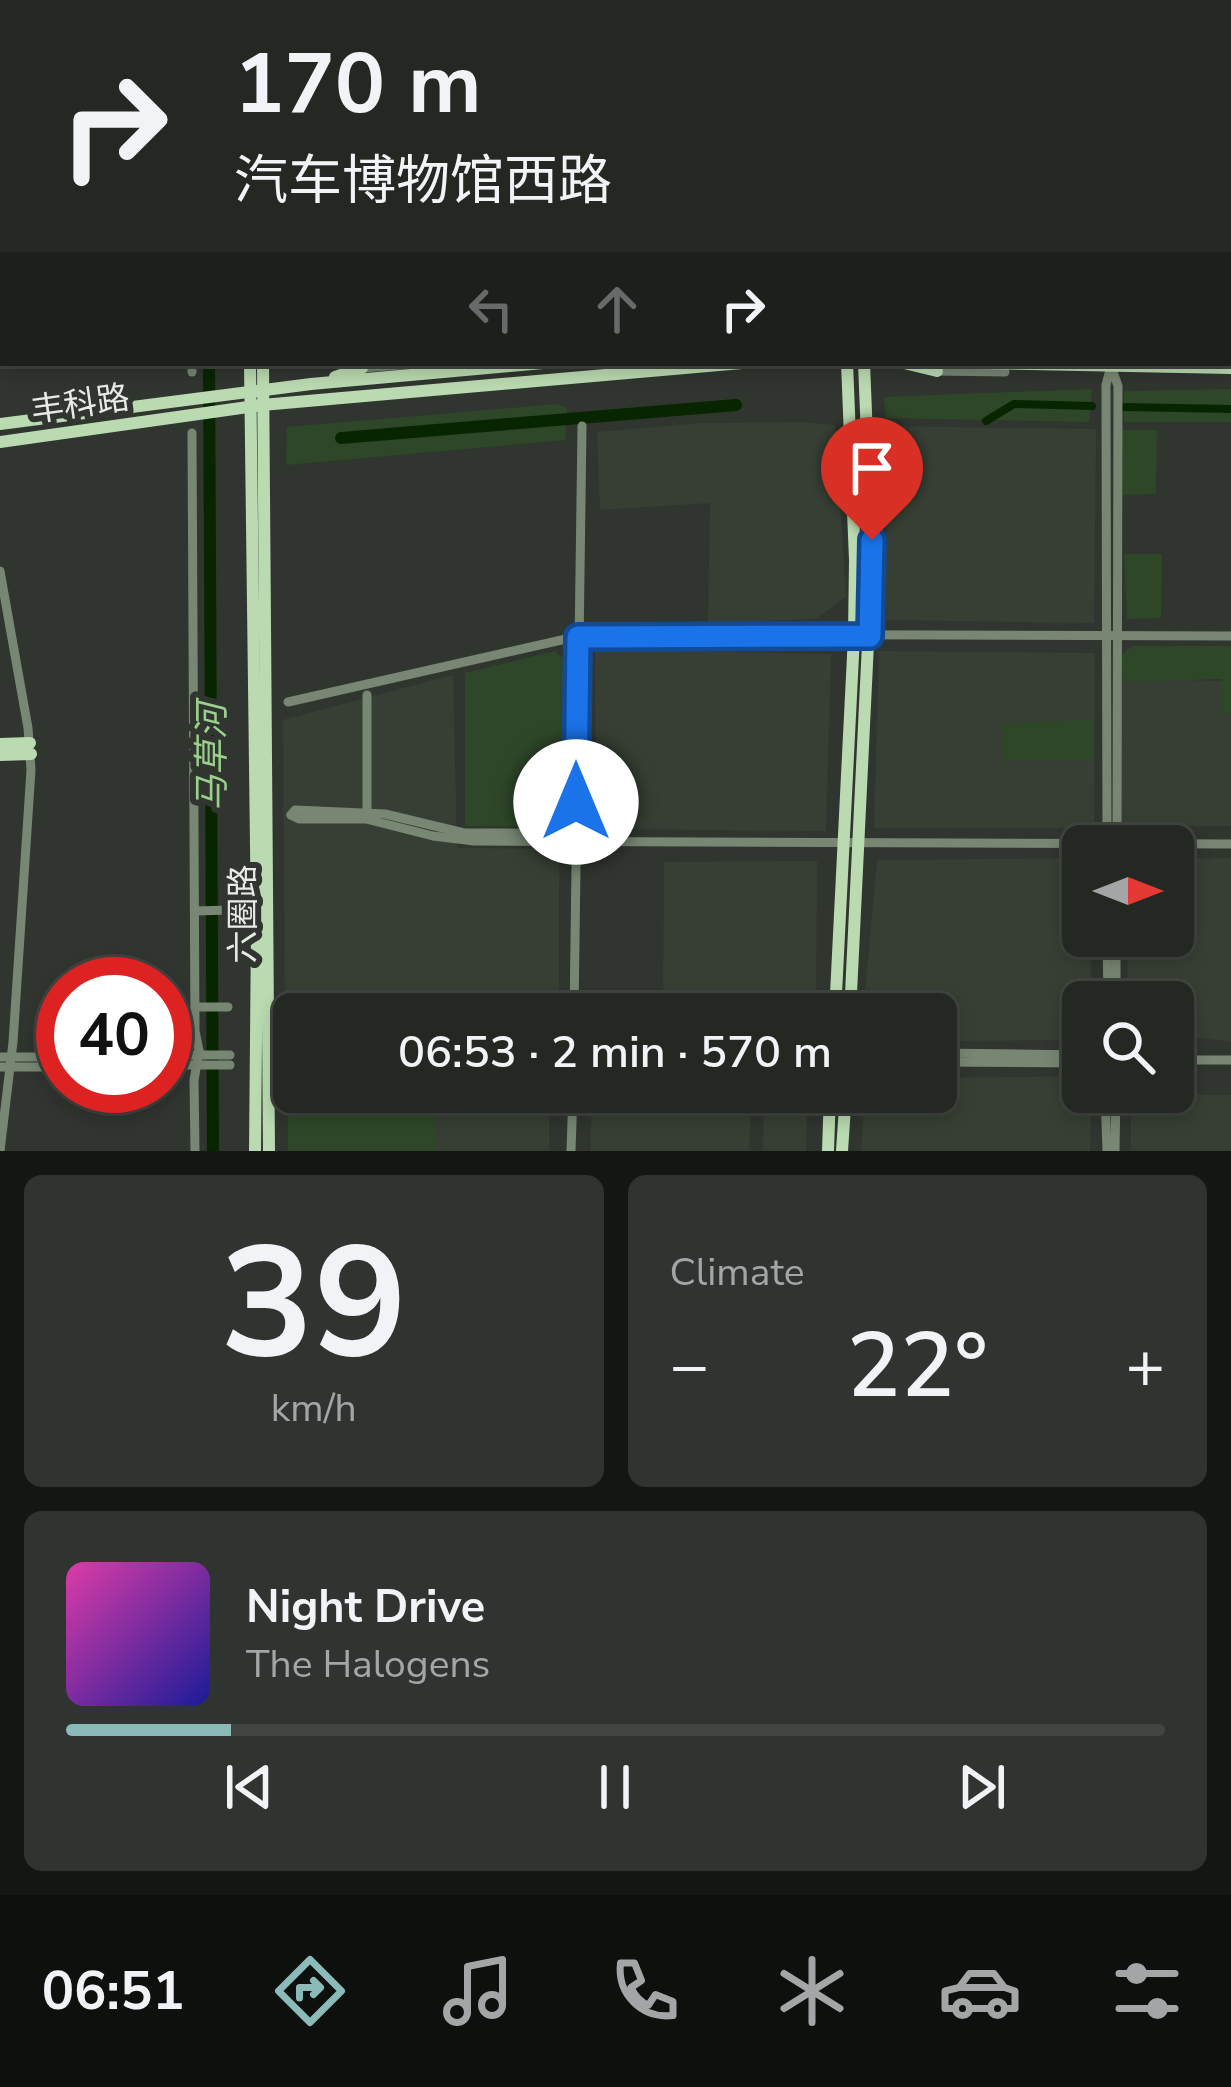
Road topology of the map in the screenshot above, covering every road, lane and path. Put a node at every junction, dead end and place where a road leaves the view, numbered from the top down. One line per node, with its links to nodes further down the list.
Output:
1 (251, 366): 16 (main road)
2 (262, 366): 16 (main road)
3 (388, 366): 11 (street)
4 (496, 366): 15 (main road, 丰科路)
5 (708, 366): 17 (main road, 丰科路)
6 (848, 366): 23 (main road)
7 (864, 366): 24 (main road)
8 (917, 366): 13 (main road)
9 (1032, 366): 14 (main road)
10 (1111, 366): 12 (main road); 25 (street)
11 (362, 368): 15 (main road)
12 (1231, 368)
13 (938, 371): 14 (street)
14 (1005, 372)
15 (311, 384): 16 (main road, 丰科路)
16 (256, 390): 17 (main road, 六圈路); 18 (main road, 丰科路)
17 (255, 406): 21 (main road, 丰科路); 66 (main road, 六圈路); 67 (main road, 六圈路)
18 (0, 424)
19 (582, 426): 27 (street)
20 (192, 434): 41 (street)
21 (0, 442)
22 (0, 571): 31 (street)
23 (854, 636): 24 (street); 27 (street); 37 (main road)
24 (870, 636): 25 (street); 37 (main road)
25 (1112, 636): 26 (street); 34 (street); 35 (street)
26 (1231, 636)
27 (578, 637): 29 (street); 36 (street)
28 (367, 695): 33 (street)
29 (288, 701)
30 (0, 744): 31 (main road)
31 (30, 748): 32 (main road); 57 (street)
32 (0, 754)
33 (367, 815): 33 (street); 36 (street)
34 (1107, 825)
35 (1117, 825)
36 (576, 844): 37 (street); 43 (street)
37 (851, 844): 40 (street); 44 (main road); 45 (main road)
38 (1194, 844): 39 (street)
39 (1231, 844)
40 (1062, 845)
41 (195, 910): 42 (street); 47 (street)
42 (231, 910)
43 (574, 993)
44 (837, 993)
45 (850, 993)
46 (228, 1006): 47 (street, bridge)
47 (196, 1007): 65 (street)
48 (957, 1058): 51 (street)
49 (36, 1059): 57 (street)
50 (192, 1059): 52 (street)
51 (1062, 1059)
52 (197, 1060): 53 (street, bridge); 56 (street)
53 (230, 1060)
54 (1194, 1060): 55 (street)
55 (1231, 1060)
56 (192, 1061)
57 (5, 1062): 58 (street); 64 (street)
58 (36, 1065)
59 (573, 1113): 68 (street)
60 (829, 1113): 69 (main road)
61 (845, 1113): 70 (main road)
62 (1107, 1113): 71 (street)
63 (1114, 1113): 71 (street)
64 (0, 1150)
65 (195, 1151)
66 (255, 1151)
67 (269, 1151)
68 (572, 1151)
69 (828, 1151)
70 (842, 1151)
71 (1111, 1151)

